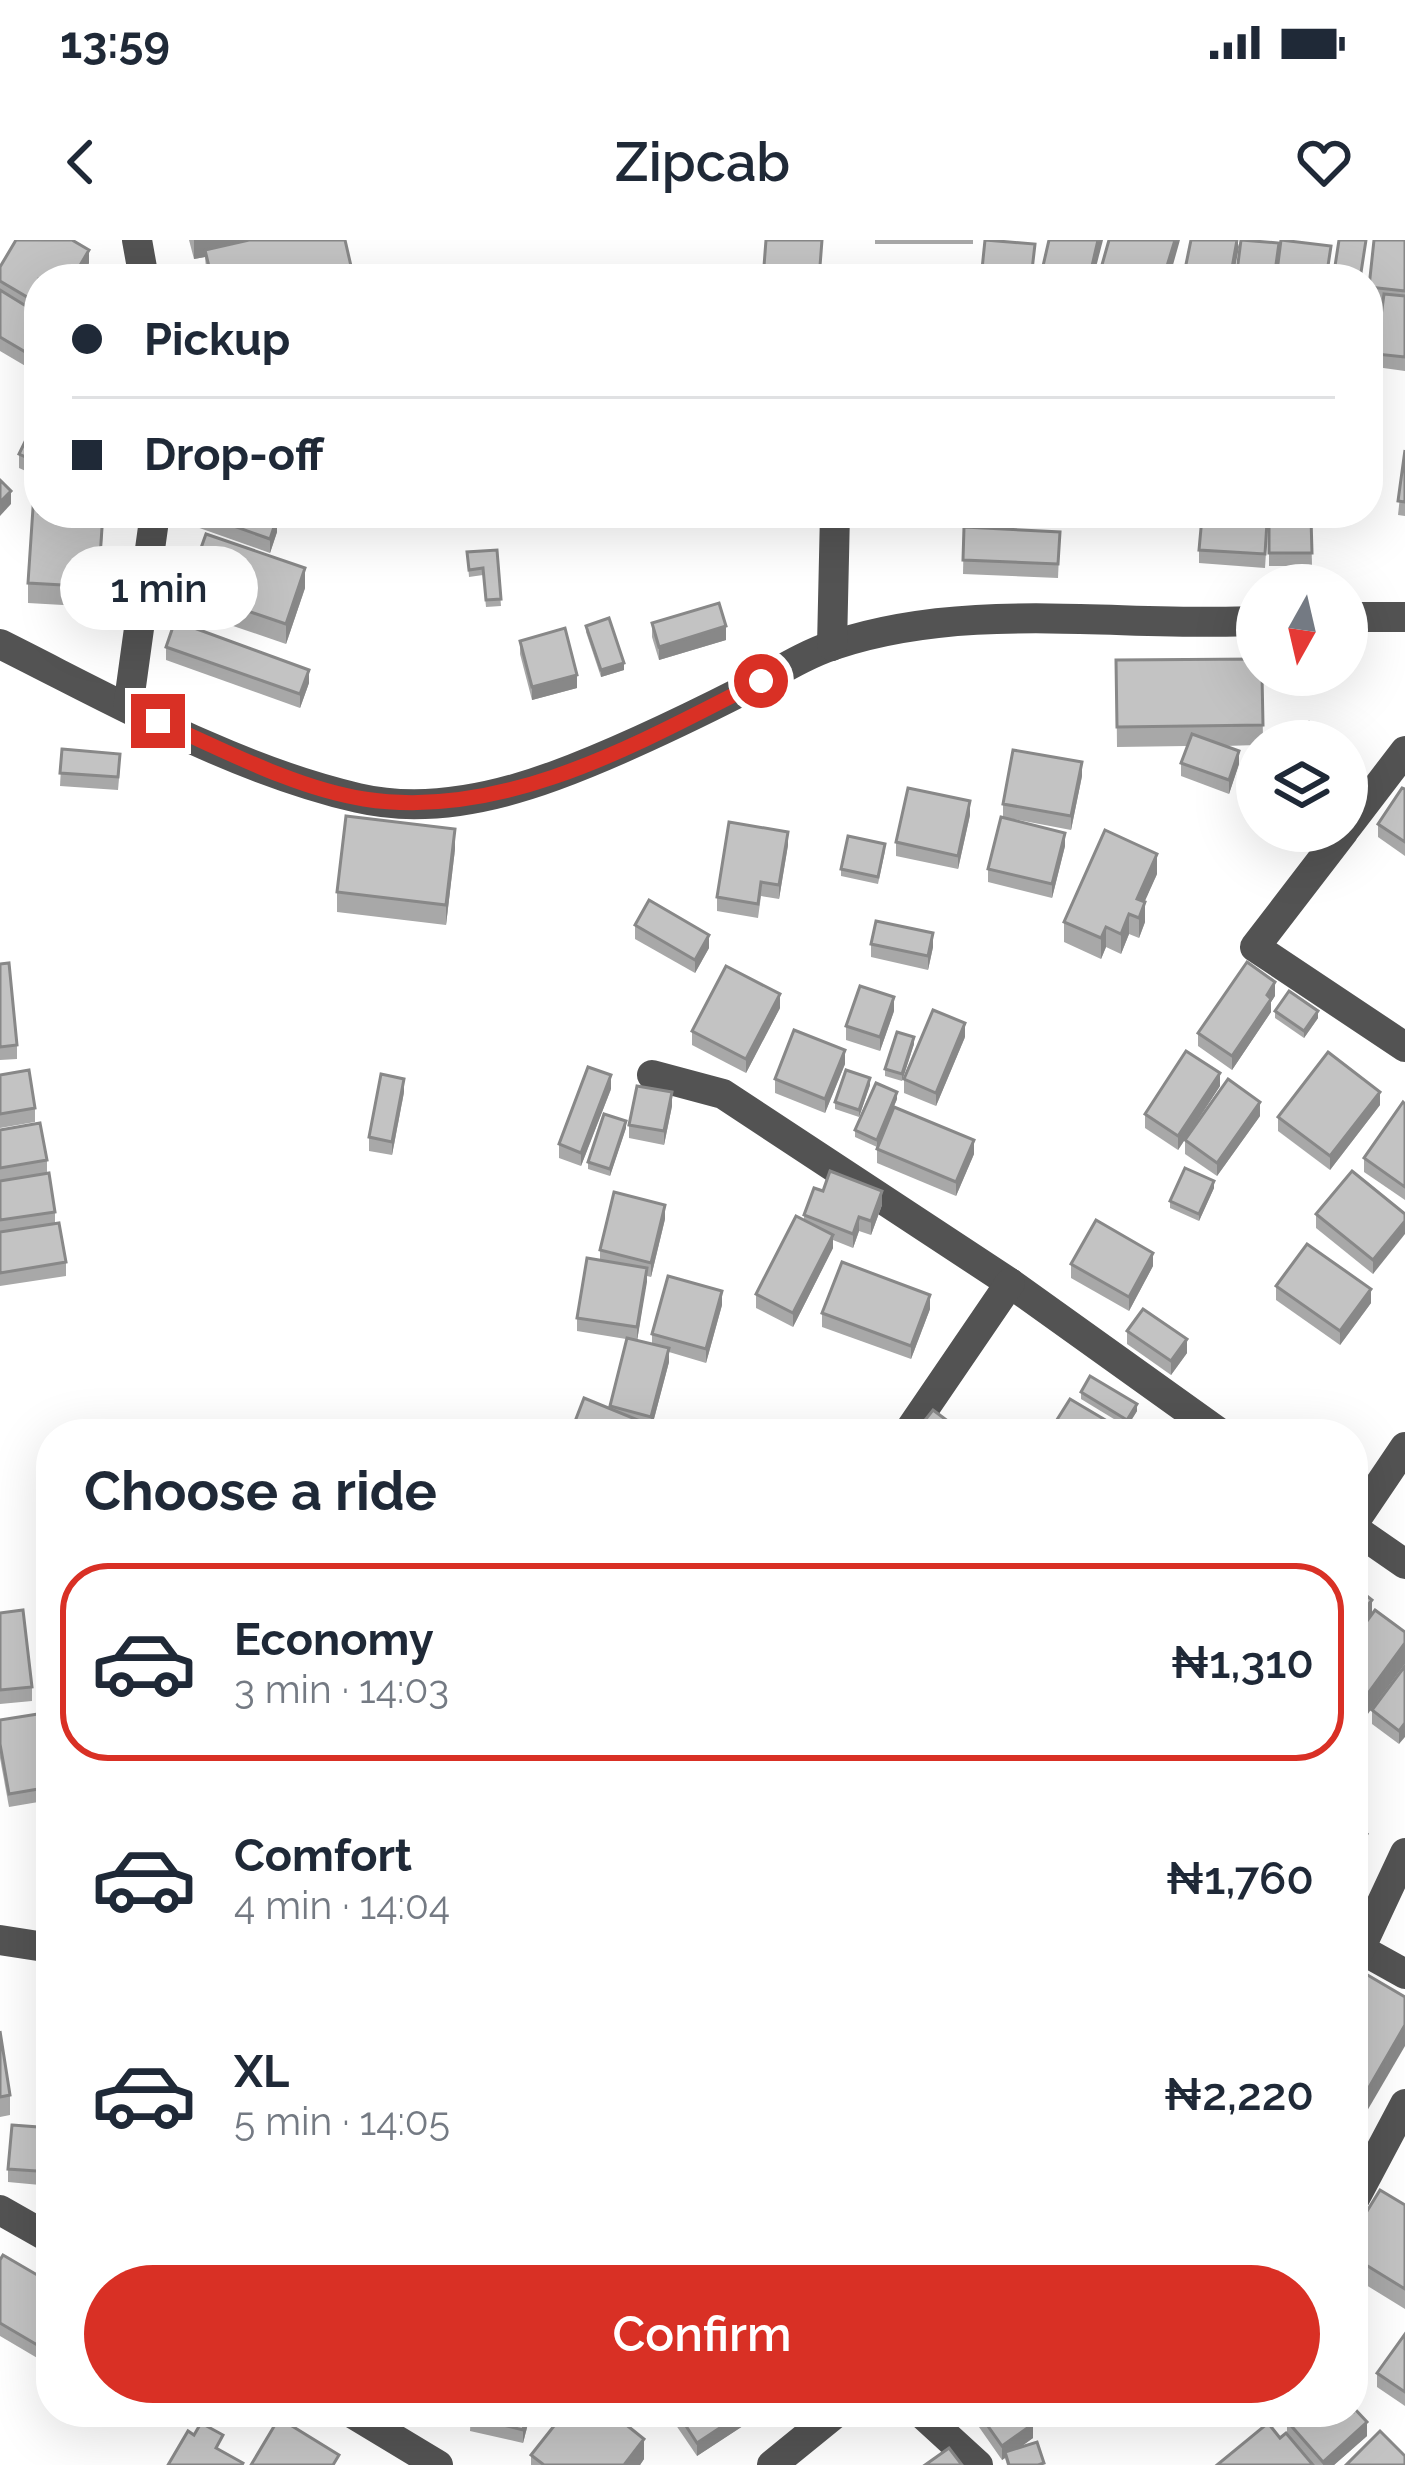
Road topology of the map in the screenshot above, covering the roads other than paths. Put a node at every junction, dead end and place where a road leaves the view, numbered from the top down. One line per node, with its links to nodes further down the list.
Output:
1 (152, 528): 8 (street)
2 (835, 528): 7 (street)
3 (1368, 617): 4 (street)
4 (1405, 617)
5 (1236, 621): 7 (street)
6 (0, 644): 8 (street)
7 (832, 646): 8 (street)
8 (128, 708)
9 (1405, 751): 10 (street)
10 (1368, 800)
11 (1328, 852): 12 (street)
12 (1405, 1047)
13 (652, 1075): 14 (street)
14 (1010, 1283): 15 (street); 16 (street)
15 (917, 1419)
16 (1200, 1419)
17 (1405, 1447): 18 (street)
18 (1368, 1503)
19 (1368, 1537): 20 (street)
20 (1405, 1564)
21 (1405, 1853): 22 (street)
22 (1368, 1933)
23 (0, 1940): 24 (street)
24 (36, 1946)
25 (1368, 1961): 26 (street)
26 (1405, 1973)
27 (1405, 2104): 28 (street)
28 (1368, 2174)
29 (0, 2210): 30 (street)
30 (36, 2230)
31 (375, 2427): 34 (street)
32 (819, 2427): 35 (street)
33 (936, 2427): 36 (street)
34 (438, 2465)
35 (772, 2465)
36 (978, 2465)

